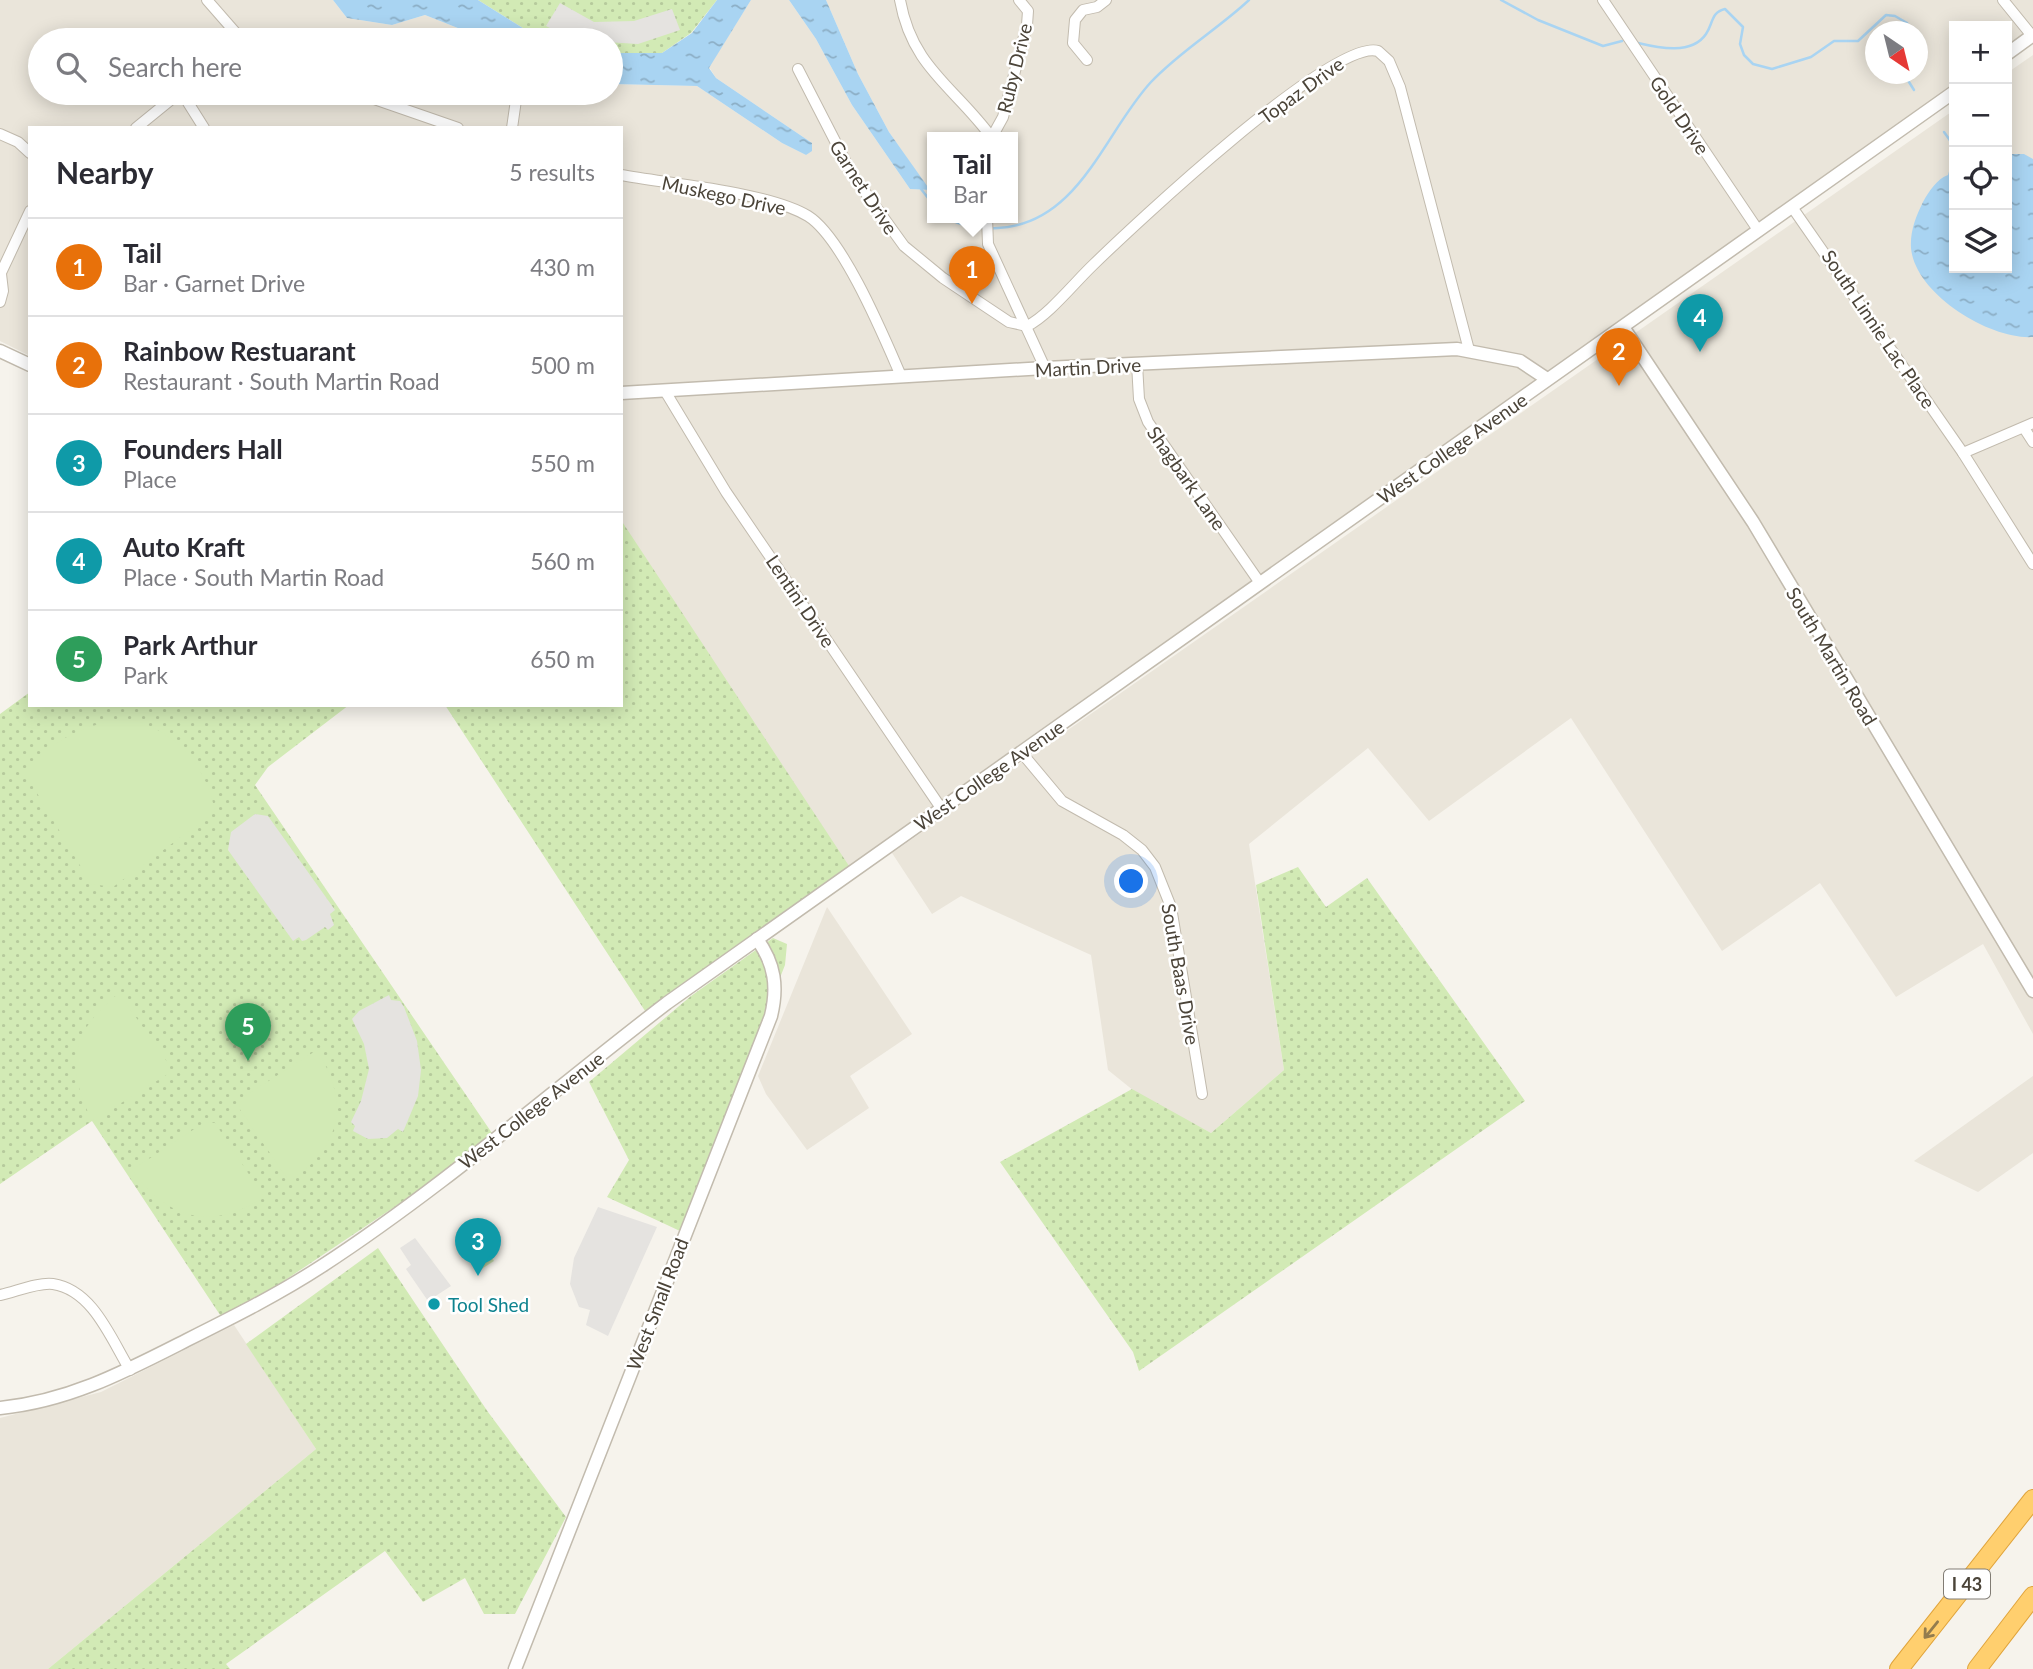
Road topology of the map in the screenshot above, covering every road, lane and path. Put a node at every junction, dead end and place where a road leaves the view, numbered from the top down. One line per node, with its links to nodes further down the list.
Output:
1 (207, 0): 7 (street)
2 (900, 0): 21 (street)
3 (1019, 0): 22 (street, Ruby Drive)
4 (1106, 0): 10 (street)
5 (1603, 0): 29 (street, Gold Drive)
6 (2003, 0): 8 (street)
7 (230, 28)
8 (2033, 36): 9 (street)
9 (2012, 51)
10 (1087, 60)
11 (799, 69): 32 (street, Garnet Drive)
12 (1949, 96): 26 (street, West College Avenue)
13 (165, 105): 17 (street)
14 (188, 105): 18 (street)
15 (392, 105): 19 (street)
16 (515, 105): 20 (street)
17 (139, 126)
18 (203, 126)
19 (452, 126)
20 (512, 126)
21 (988, 132)
22 (995, 132)
23 (0, 134): 24 (street)
24 (28, 151)
25 (623, 175): 39 (street, Muskego Drive)
26 (1792, 207): 29 (street, West College Avenue); 45 (street, South Linnie Lac Place)
27 (28, 215): 30 (street)
28 (987, 223): 32 (street)
29 (1758, 230): 33 (street, West College Avenue)
30 (0, 274): 31 (street)
31 (0, 302)
32 (1027, 326): 34 (street, Topaz Drive); 38 (street)
33 (1623, 327): 40 (street, West College Avenue); 51 (street, South Martin Road)
34 (1469, 350): 37 (street, Martin Drive); 40 (street, Martin Drive)
35 (0, 351): 36 (street)
36 (28, 364)
37 (1137, 365): 38 (street, Martin Drive); 47 (street, Shagbark Lane)
38 (1045, 368): 39 (street, Martin Drive)
39 (901, 376): 41 (street, Martin Drive)
40 (1547, 379): 47 (street, West College Avenue)
41 (665, 391): 42 (street, Martin Drive); 49 (street, Lentini Drive)
42 (623, 393)
43 (2028, 425): 44 (street); 45 (street)
44 (2033, 442)
45 (1963, 453): 46 (street, South Linnie Lac Place)
46 (2033, 564)
47 (1260, 583): 48 (street, West College Avenue)
48 (1021, 752): 49 (street, West College Avenue); 52 (street, South Baas Drive)
49 (941, 808): 50 (street, West College Avenue)
50 (757, 939): 54 (street, West College Avenue); 58 (street, West Small Road)
51 (2033, 991)
52 (1202, 1094)
53 (0, 1295): 54 (street)
54 (130, 1370): 55 (street, West College Avenue)
55 (0, 1408)
56 (2033, 1499): 59 (highway, I 43, one-way to 59)
57 (2033, 1596): 60 (highway)
58 (515, 1669)
59 (1899, 1669)
60 (1977, 1669)

